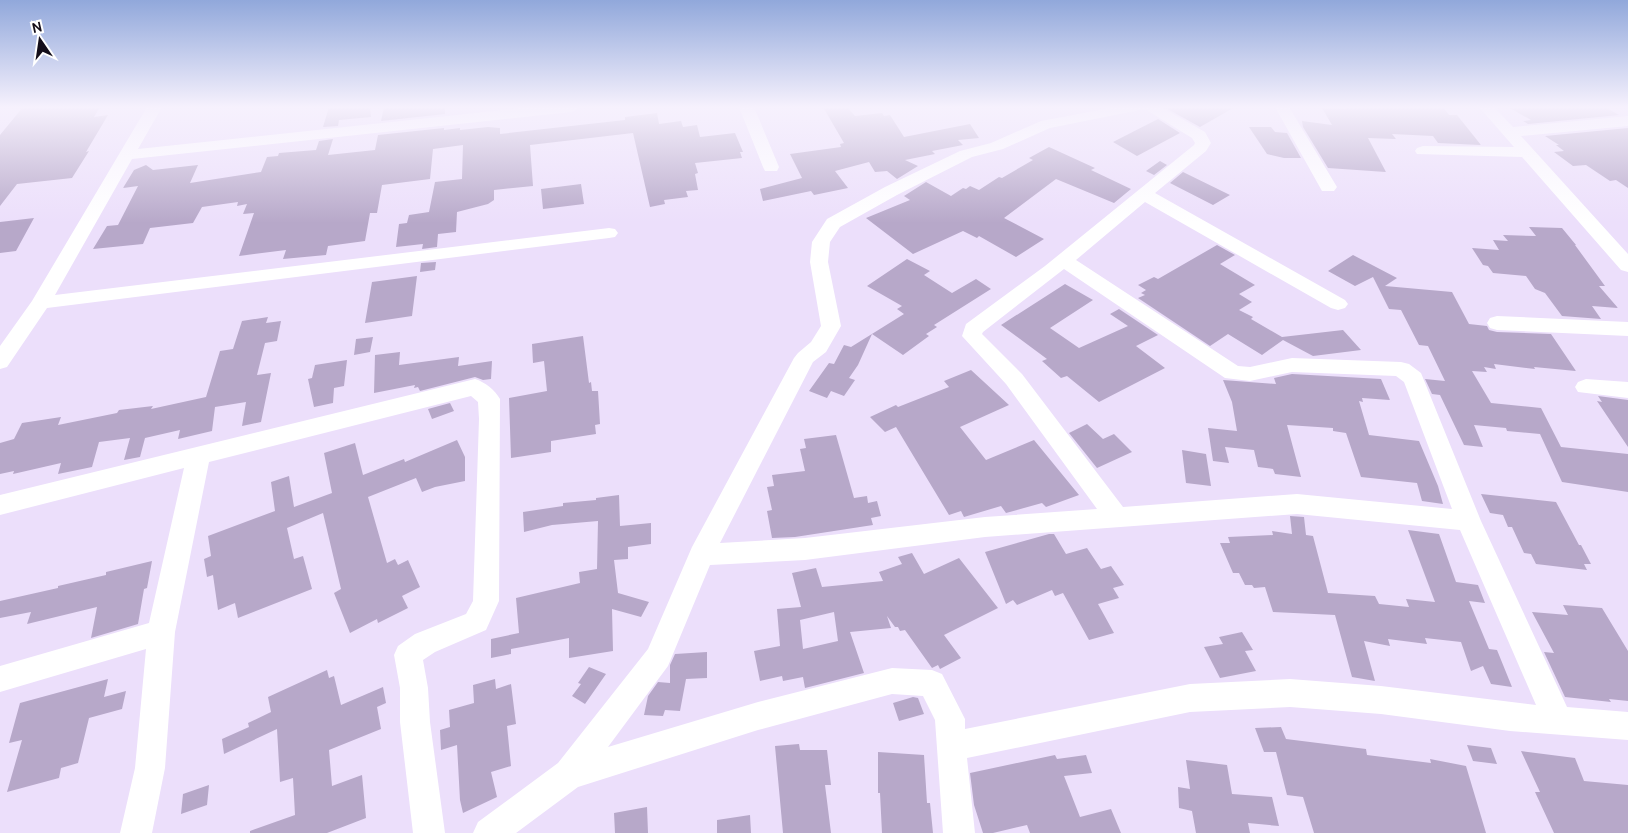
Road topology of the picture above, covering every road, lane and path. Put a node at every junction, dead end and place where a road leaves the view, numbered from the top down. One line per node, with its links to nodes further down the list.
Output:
1 (131, 146): 10 (street)
2 (211, 146): 10 (street)
3 (762, 146): 11 (street)
4 (997, 146): 28 (street)
5 (1202, 146): 13 (street)
6 (1304, 146): 12 (street)
7 (1520, 146): 9 (street)
8 (1422, 151): 9 (street)
9 (1526, 152): 16 (street)
10 (126, 155): 17 (street)
11 (771, 167)
12 (1328, 187)
13 (1144, 194): 15 (street); 18 (street)
14 (609, 233): 17 (street)
15 (1063, 260): 26 (street); 27 (street)
16 (1628, 266)
17 (41, 303): 21 (street)
18 (1338, 304)
19 (1497, 323): 20 (street)
20 (1628, 329)
21 (0, 362)
22 (1586, 387): 23 (street)
23 (1628, 390)
24 (199, 456): 25 (street); 29 (street); 36 (street)
25 (0, 505)
26 (1116, 516): 27 (street); 28 (street)
27 (1469, 521): 31 (street)
28 (701, 555): 34 (street)
29 (161, 632): 30 (street); 35 (street)
30 (0, 678)
31 (1556, 719): 32 (street); 33 (street)
32 (1628, 726)
33 (951, 747): 34 (street); 38 (street)
34 (569, 774): 37 (street)
35 (136, 833)
36 (429, 833)
37 (489, 833)
38 (959, 833)

